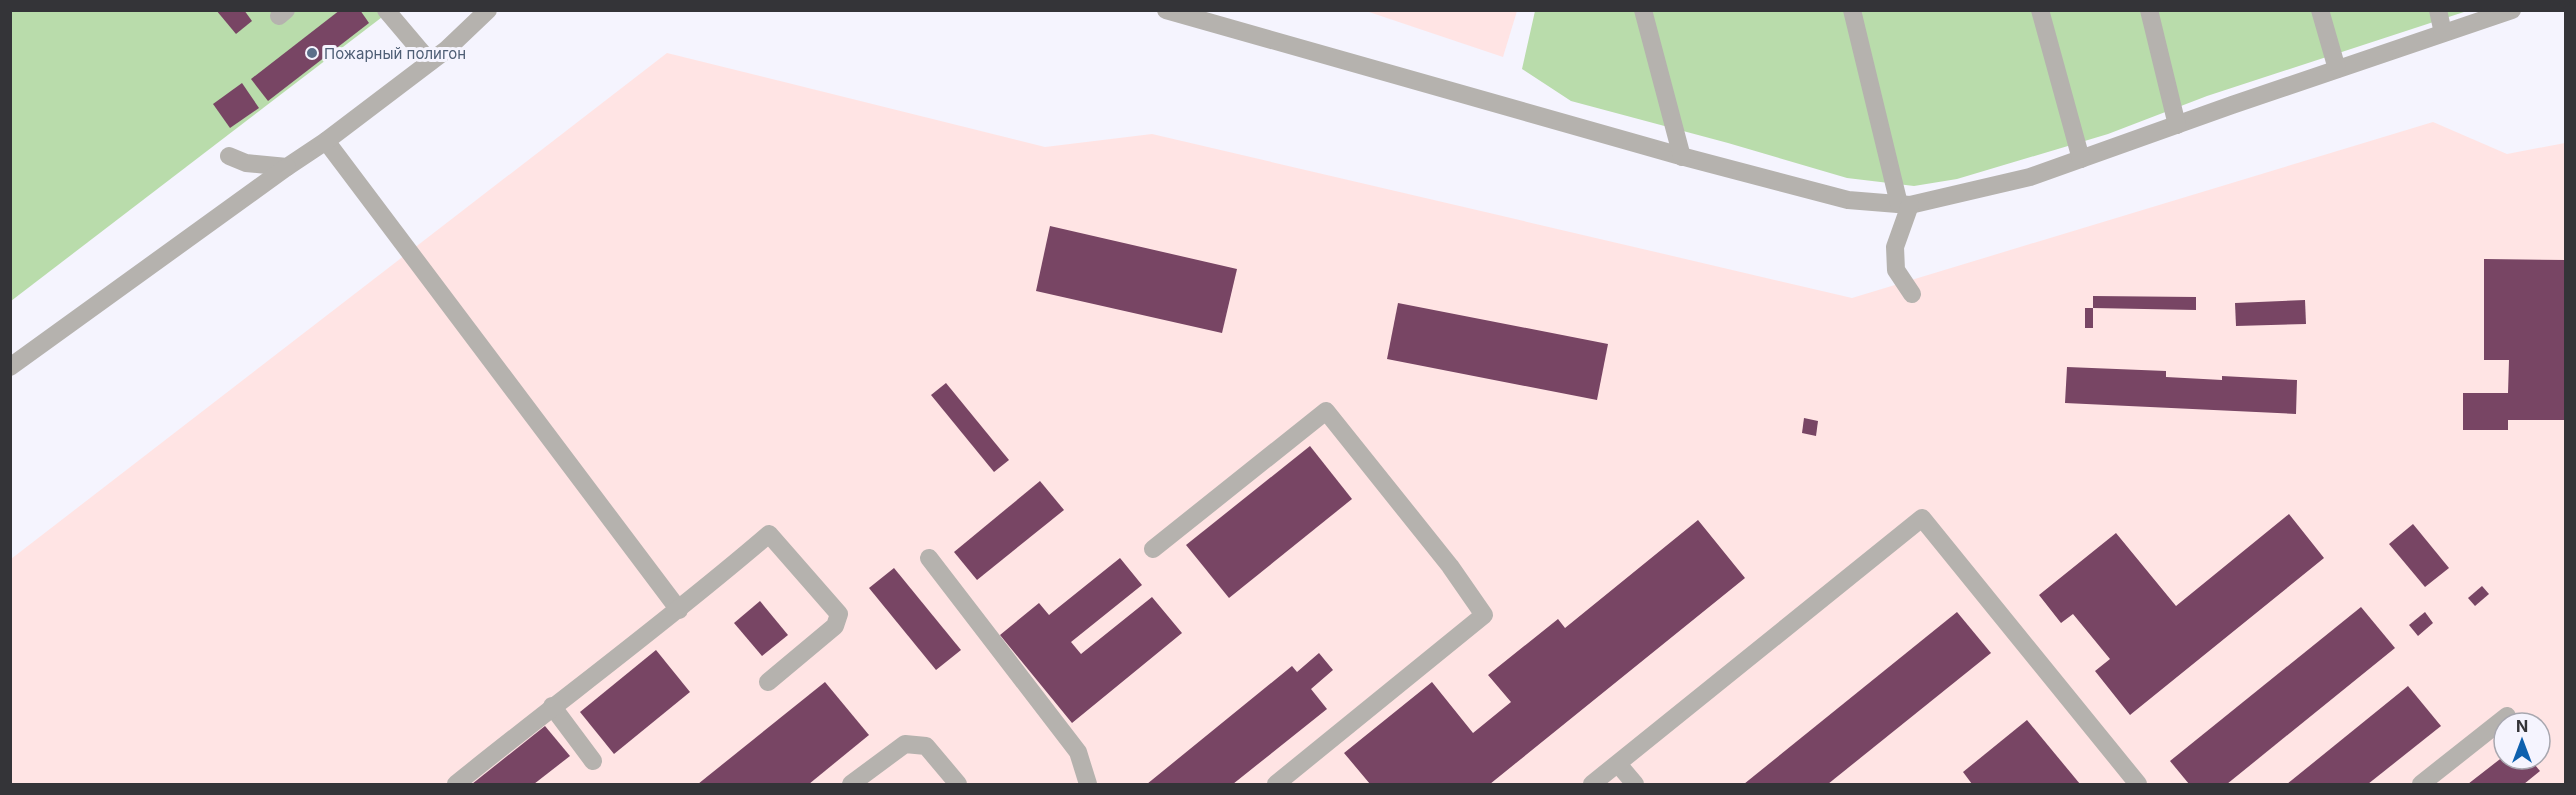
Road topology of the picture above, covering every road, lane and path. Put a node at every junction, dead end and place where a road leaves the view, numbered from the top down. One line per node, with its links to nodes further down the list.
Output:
1 (386, 10): 12 (lane)
2 (489, 10): 12 (lane)
3 (1166, 10): 17 (lane)
4 (1643, 10): 17 (lane)
5 (1852, 10): 20 (lane)
6 (2040, 10): 18 (lane)
7 (2150, 10): 14 (lane)
8 (2320, 10): 13 (lane)
9 (2438, 10): 11 (lane)
10 (2512, 10): 11 (lane)
11 (2443, 33): 13 (lane)
12 (430, 62): 15 (lane)
13 (2337, 69): 14 (lane)
14 (2177, 125): 18 (lane)
15 (326, 141): 19 (lane); 25 (lane)
16 (229, 156): 19 (lane)
17 (1682, 157): 20 (lane)
18 (2081, 159): 20 (lane)
19 (287, 167): 22 (lane)
20 (1904, 204): 21 (lane)
21 (1912, 294)
22 (10, 367)
23 (1153, 549): 35 (lane)
24 (929, 558): 34 (lane)
25 (679, 610): 26 (lane); 27 (lane)
26 (768, 682)
27 (552, 706): 29 (lane); 31 (lane)
28 (2492, 728): 39 (lane)
29 (593, 761)
30 (1618, 764): 36 (lane); 37 (lane); 38 (lane)
31 (456, 784)
32 (851, 784): 33 (lane)
33 (958, 784)
34 (1088, 784)
35 (1276, 784)
36 (1592, 784)
37 (1635, 784)
38 (2138, 784)
39 (2421, 784)

